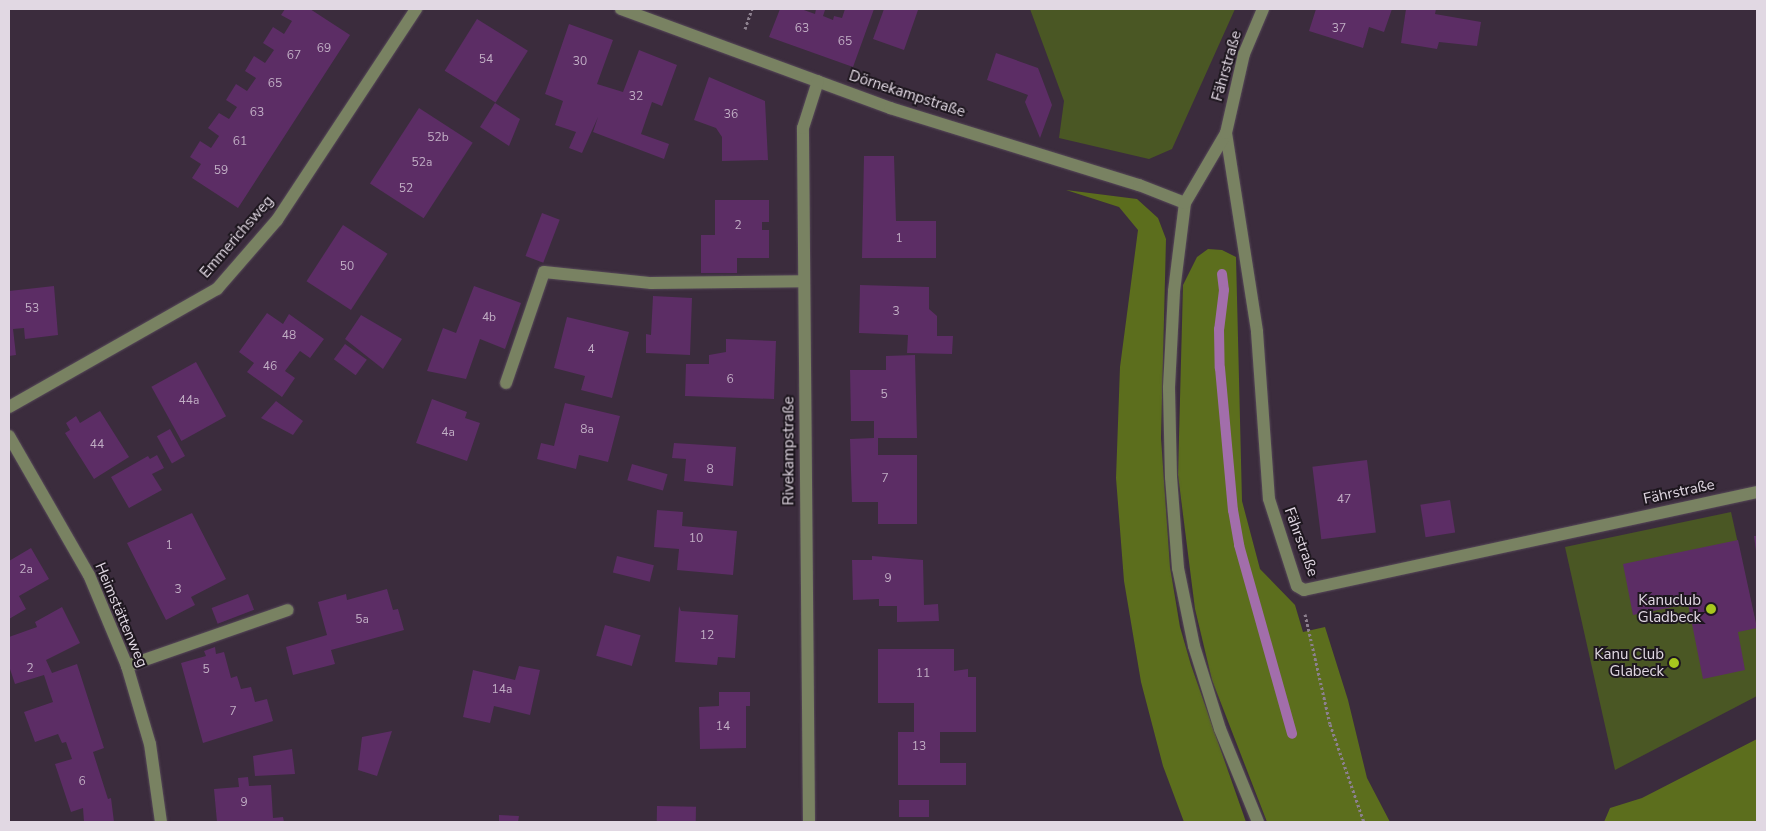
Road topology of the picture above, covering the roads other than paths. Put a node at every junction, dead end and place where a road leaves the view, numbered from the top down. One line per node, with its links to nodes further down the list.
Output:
1 (416, 9): 9 (street, Emmerichsweg)
2 (621, 9): 4 (street, Dörnekampstraße)
3 (1263, 9): 5 (street, Fährstraße)
4 (818, 81): 6 (street, Dörnekampstraße); 7 (street, Rivekampstraße)
5 (1226, 133): 6 (street, Fährstraße); 11 (street, Fährstraße)
6 (1186, 202): 16 (street, Fährstraße)
7 (804, 281): 8 (street); 15 (street, Rivekampstraße)
8 (506, 383)
9 (9, 407)
10 (9, 436): 13 (street, Heimstättenweg)
11 (1757, 492)
12 (288, 610): 13 (street)
13 (127, 666): 14 (street, Heimstättenweg)
14 (161, 822)
15 (809, 822)
16 (1258, 822)

